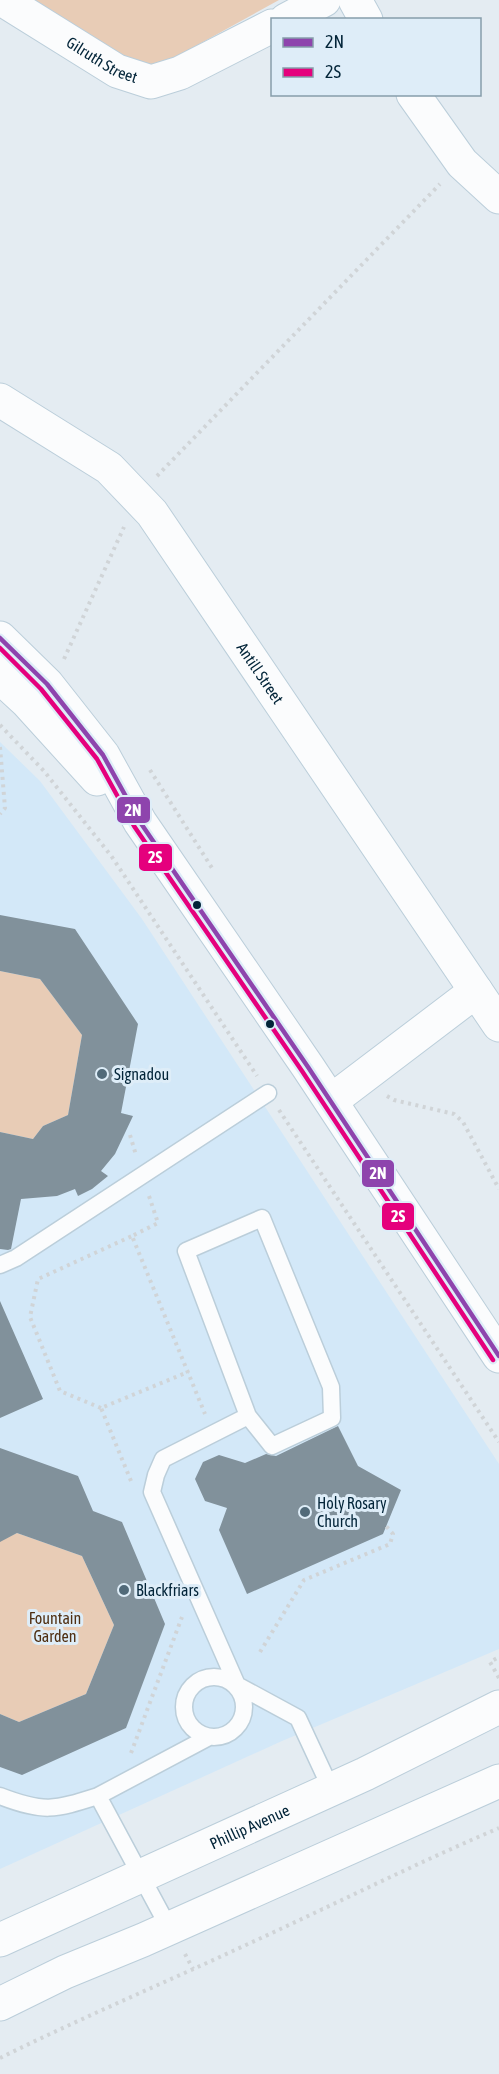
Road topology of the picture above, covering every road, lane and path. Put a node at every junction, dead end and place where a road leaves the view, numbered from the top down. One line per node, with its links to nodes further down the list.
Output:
1 (3, 0): 6 (main road, Gilruth Street)
2 (324, 0): 4 (main road)
3 (355, 0): 5 (main road)
4 (290, 18)
5 (365, 18)
6 (271, 27)
7 (415, 96): 9 (main road)
8 (448, 176): 11 (path)
9 (499, 197)
10 (0, 400): 11 (main road, Antill Street)
11 (138, 497): 13 (path); 19 (main road, Antill Street)
12 (0, 638): 18 (main road)
13 (60, 667)
14 (0, 677): 18 (main road)
15 (0, 726): 22 (path)
16 (0, 747): 17 (path)
17 (0, 814)
18 (140, 822): 23 (main road)
19 (476, 991): 20 (main road, Antill Street); 21 (main road)
20 (499, 1025)
21 (368, 1074): 23 (main road); 24 (path)
22 (268, 1093): 26 (lane); 31 (path)
23 (331, 1101): 27 (main road)
24 (499, 1189)
25 (132, 1236): 29 (path)
26 (0, 1265)
27 (499, 1356)
28 (188, 1372): 29 (path)
29 (101, 1408): 32 (path)
30 (248, 1416): 30 (lane); 37 (lane)
31 (499, 1442)
32 (131, 1482)
33 (386, 1526): 34 (path)
34 (260, 1652)
35 (499, 1657): 36 (path)
36 (499, 1678)
37 (237, 1685): 39 (lane); 39 (lane); 41 (lane)
38 (499, 1707): 41 (main road, Phillip Avenue)
39 (209, 1737): 43 (lane)
40 (499, 1781): 46 (main road)
41 (331, 1789): 45 (main road, Phillip Avenue)
42 (0, 1796): 43 (lane)
43 (98, 1797): 45 (lane)
44 (499, 1828): 49 (path)
45 (142, 1876): 46 (lane); 47 (main road, Phillip Avenue)
46 (170, 1928): 48 (main road)
47 (0, 1940)
48 (0, 2004)
49 (0, 2058)

